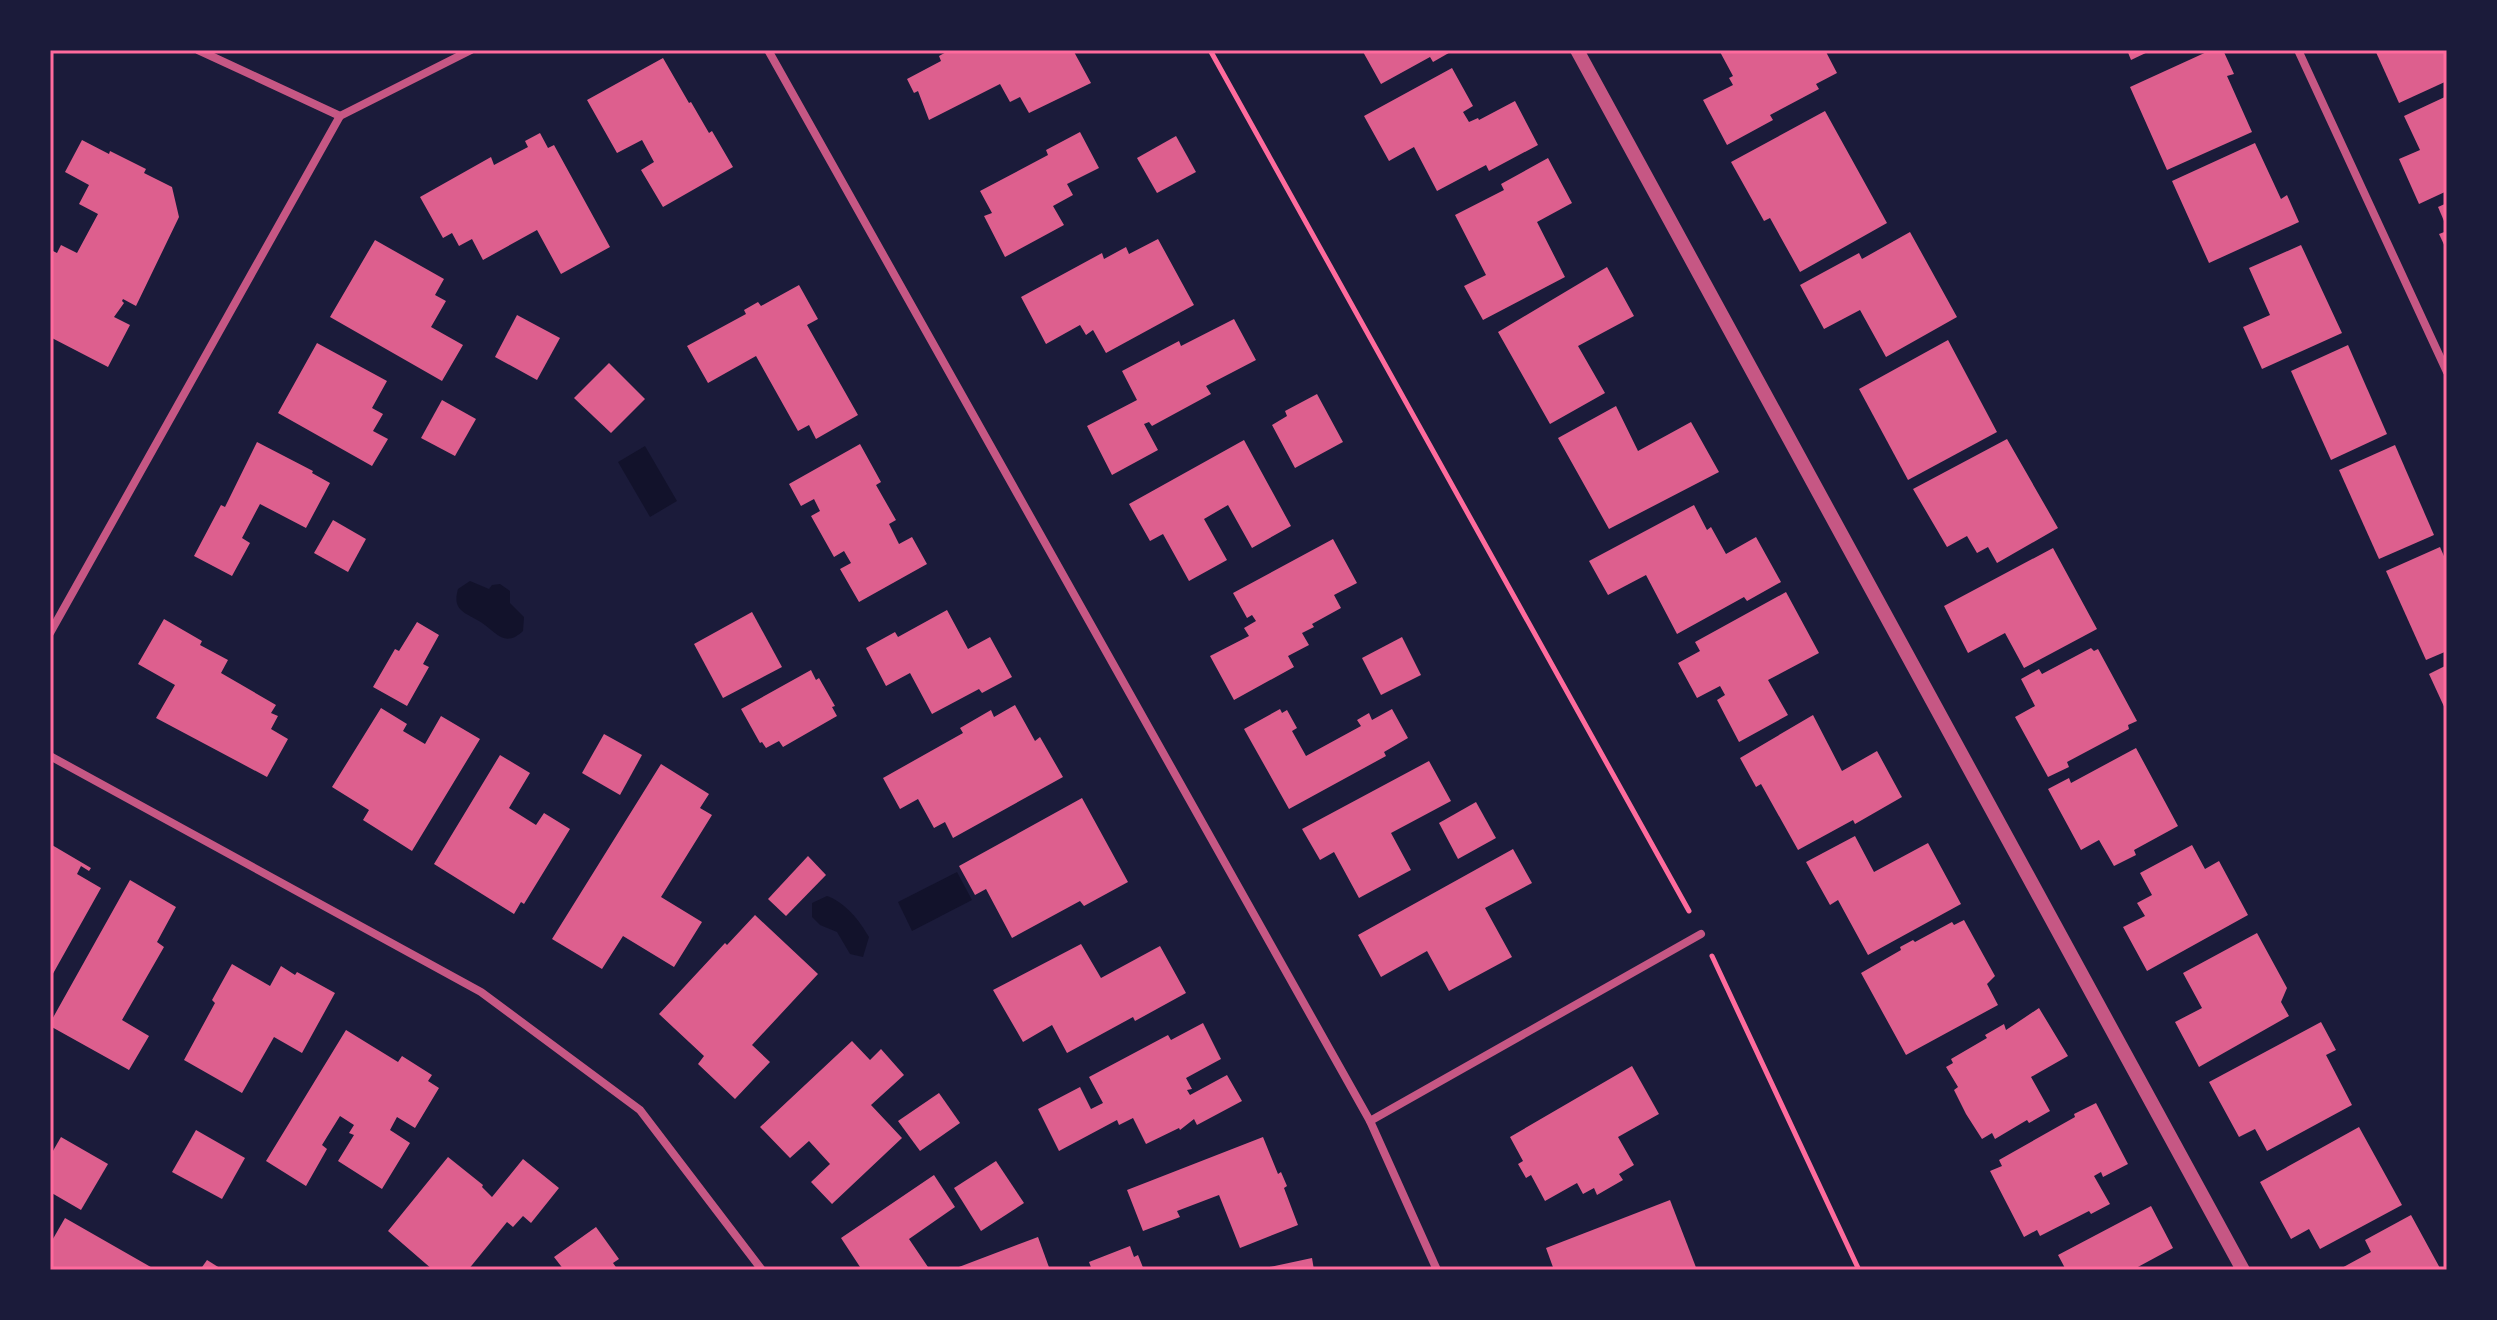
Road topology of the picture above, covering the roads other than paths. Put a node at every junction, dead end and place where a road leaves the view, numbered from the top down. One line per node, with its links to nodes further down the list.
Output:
1 (198, 50): 6 (street)
2 (471, 50): 6 (street)
3 (768, 50): 11 (street)
4 (1577, 50): 14 (street)
5 (2298, 50): 7 (street)
6 (340, 116): 8 (street)
7 (2447, 372)
8 (50, 633)
9 (50, 756): 12 (street)
10 (1701, 934): 11 (street)
11 (1370, 1121): 13 (street)
12 (762, 1270)
13 (1437, 1270)
14 (2243, 1270)

